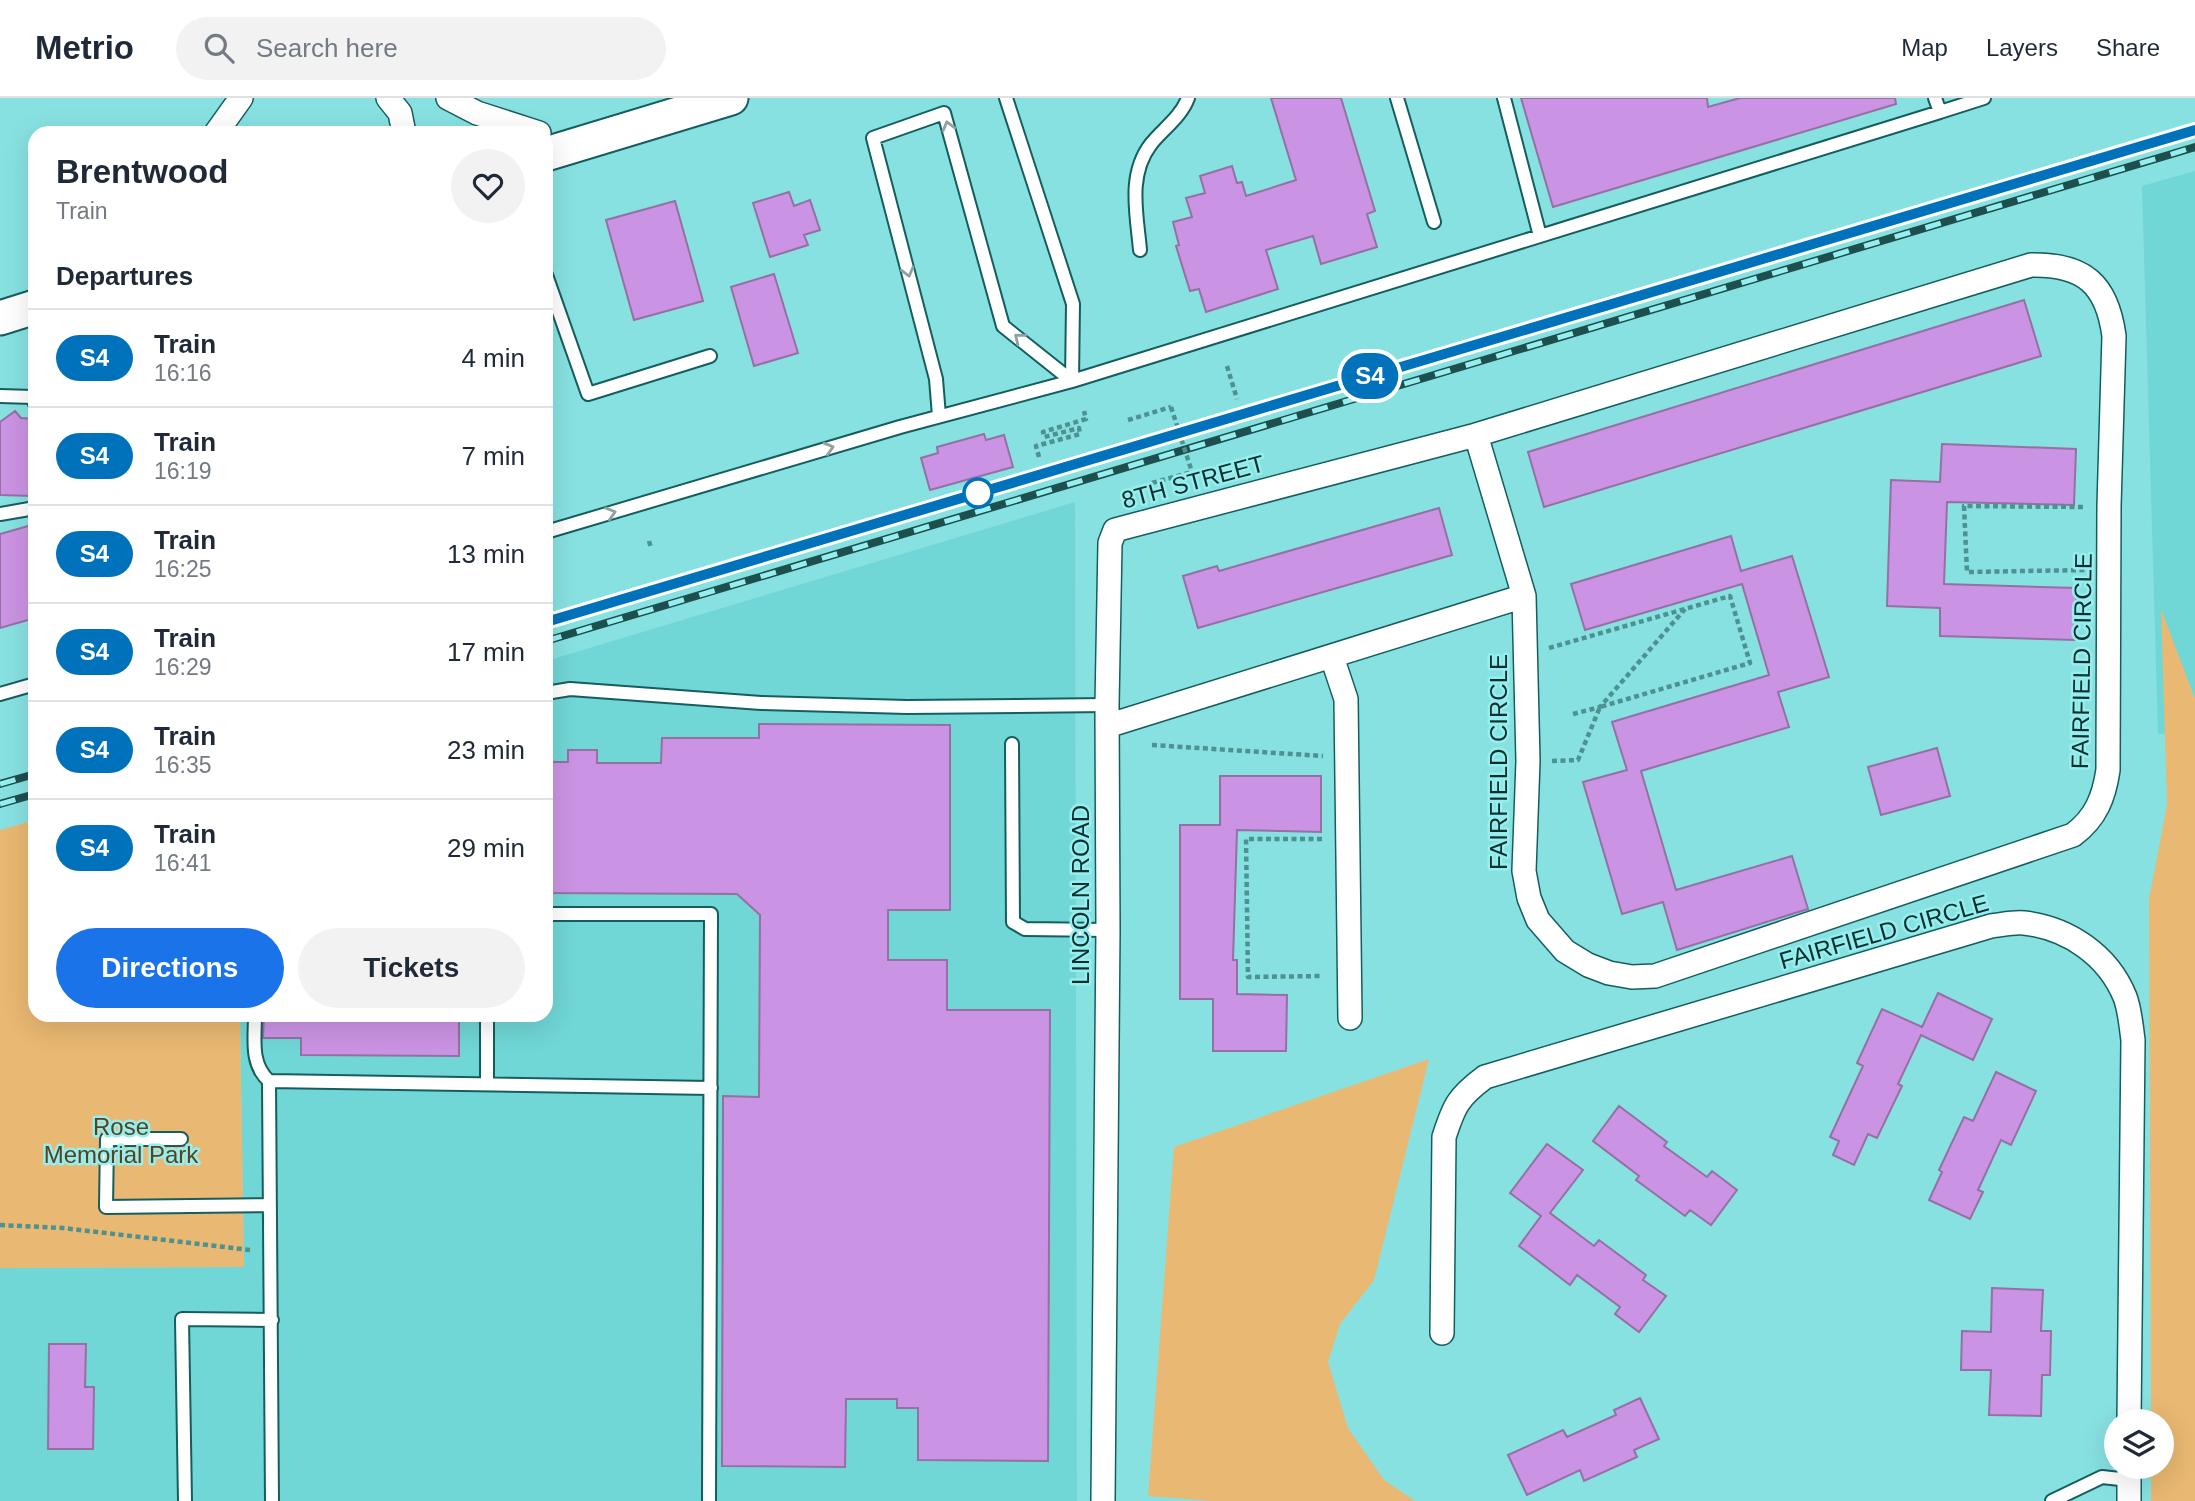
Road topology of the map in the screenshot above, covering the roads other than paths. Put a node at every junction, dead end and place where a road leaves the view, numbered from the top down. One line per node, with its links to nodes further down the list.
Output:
1 (241, 98): 12 (street); 13 (street)
2 (388, 98): 14 (street)
3 (448, 98): 15 (street)
4 (731, 98): 16 (main road)
5 (1006, 98): 24 (lane)
6 (1188, 98): 19 (lane)
7 (1397, 98): 17 (lane)
8 (1504, 98): 18 (lane)
9 (1935, 98): 11 (lane)
10 (1984, 98): 11 (lane)
11 (1940, 112): 18 (lane)
12 (221, 126)
13 (231, 126)
14 (403, 126)
15 (517, 126)
16 (556, 145)
17 (1434, 222)
18 (1540, 236): 24 (lane)
19 (1140, 250)
20 (553, 295): 23 (lane)
21 (28, 309): 22 (main road)
22 (0, 318)
23 (710, 356)
24 (1072, 382): 27 (lane); 27 (lane, one-way to 27)
25 (0, 396): 26 (lane)
26 (28, 397)
27 (939, 416): 31 (lane, one-way to 27)
28 (1476, 435): 32 (street, FAIRFIELD CIRCLE); 32 (street, FAIRFIELD CIRCLE); 37 (street, 8TH STREET)
29 (28, 509): 30 (lane)
30 (0, 514)
31 (553, 530)
32 (1524, 597): 33 (street)
33 (1332, 657): 37 (street); 41 (street)
34 (28, 686): 36 (lane)
35 (553, 692): 37 (lane)
36 (0, 694)
37 (1107, 716): 40 (street, LINCOLN ROAD)
38 (1012, 744): 40 (lane)
39 (553, 914): 46 (lane)
40 (1108, 930): 56 (street, LINCOLN ROAD)
41 (1349, 1018)
42 (255, 1022): 44 (lane)
43 (487, 1022): 45 (lane)
44 (270, 1081): 45 (lane); 48 (lane)
45 (487, 1084): 46 (lane)
46 (712, 1087): 55 (lane)
47 (181, 1139): 48 (lane)
48 (270, 1205): 49 (lane)
49 (272, 1320): 53 (lane); 54 (lane)
50 (1441, 1333): 51 (street, FAIRFIELD CIRCLE)
51 (2129, 1409)
52 (2129, 1482): 57 (lane)
53 (185, 1501)
54 (272, 1501)
55 (709, 1501)
56 (1103, 1501)
57 (2052, 1501)

